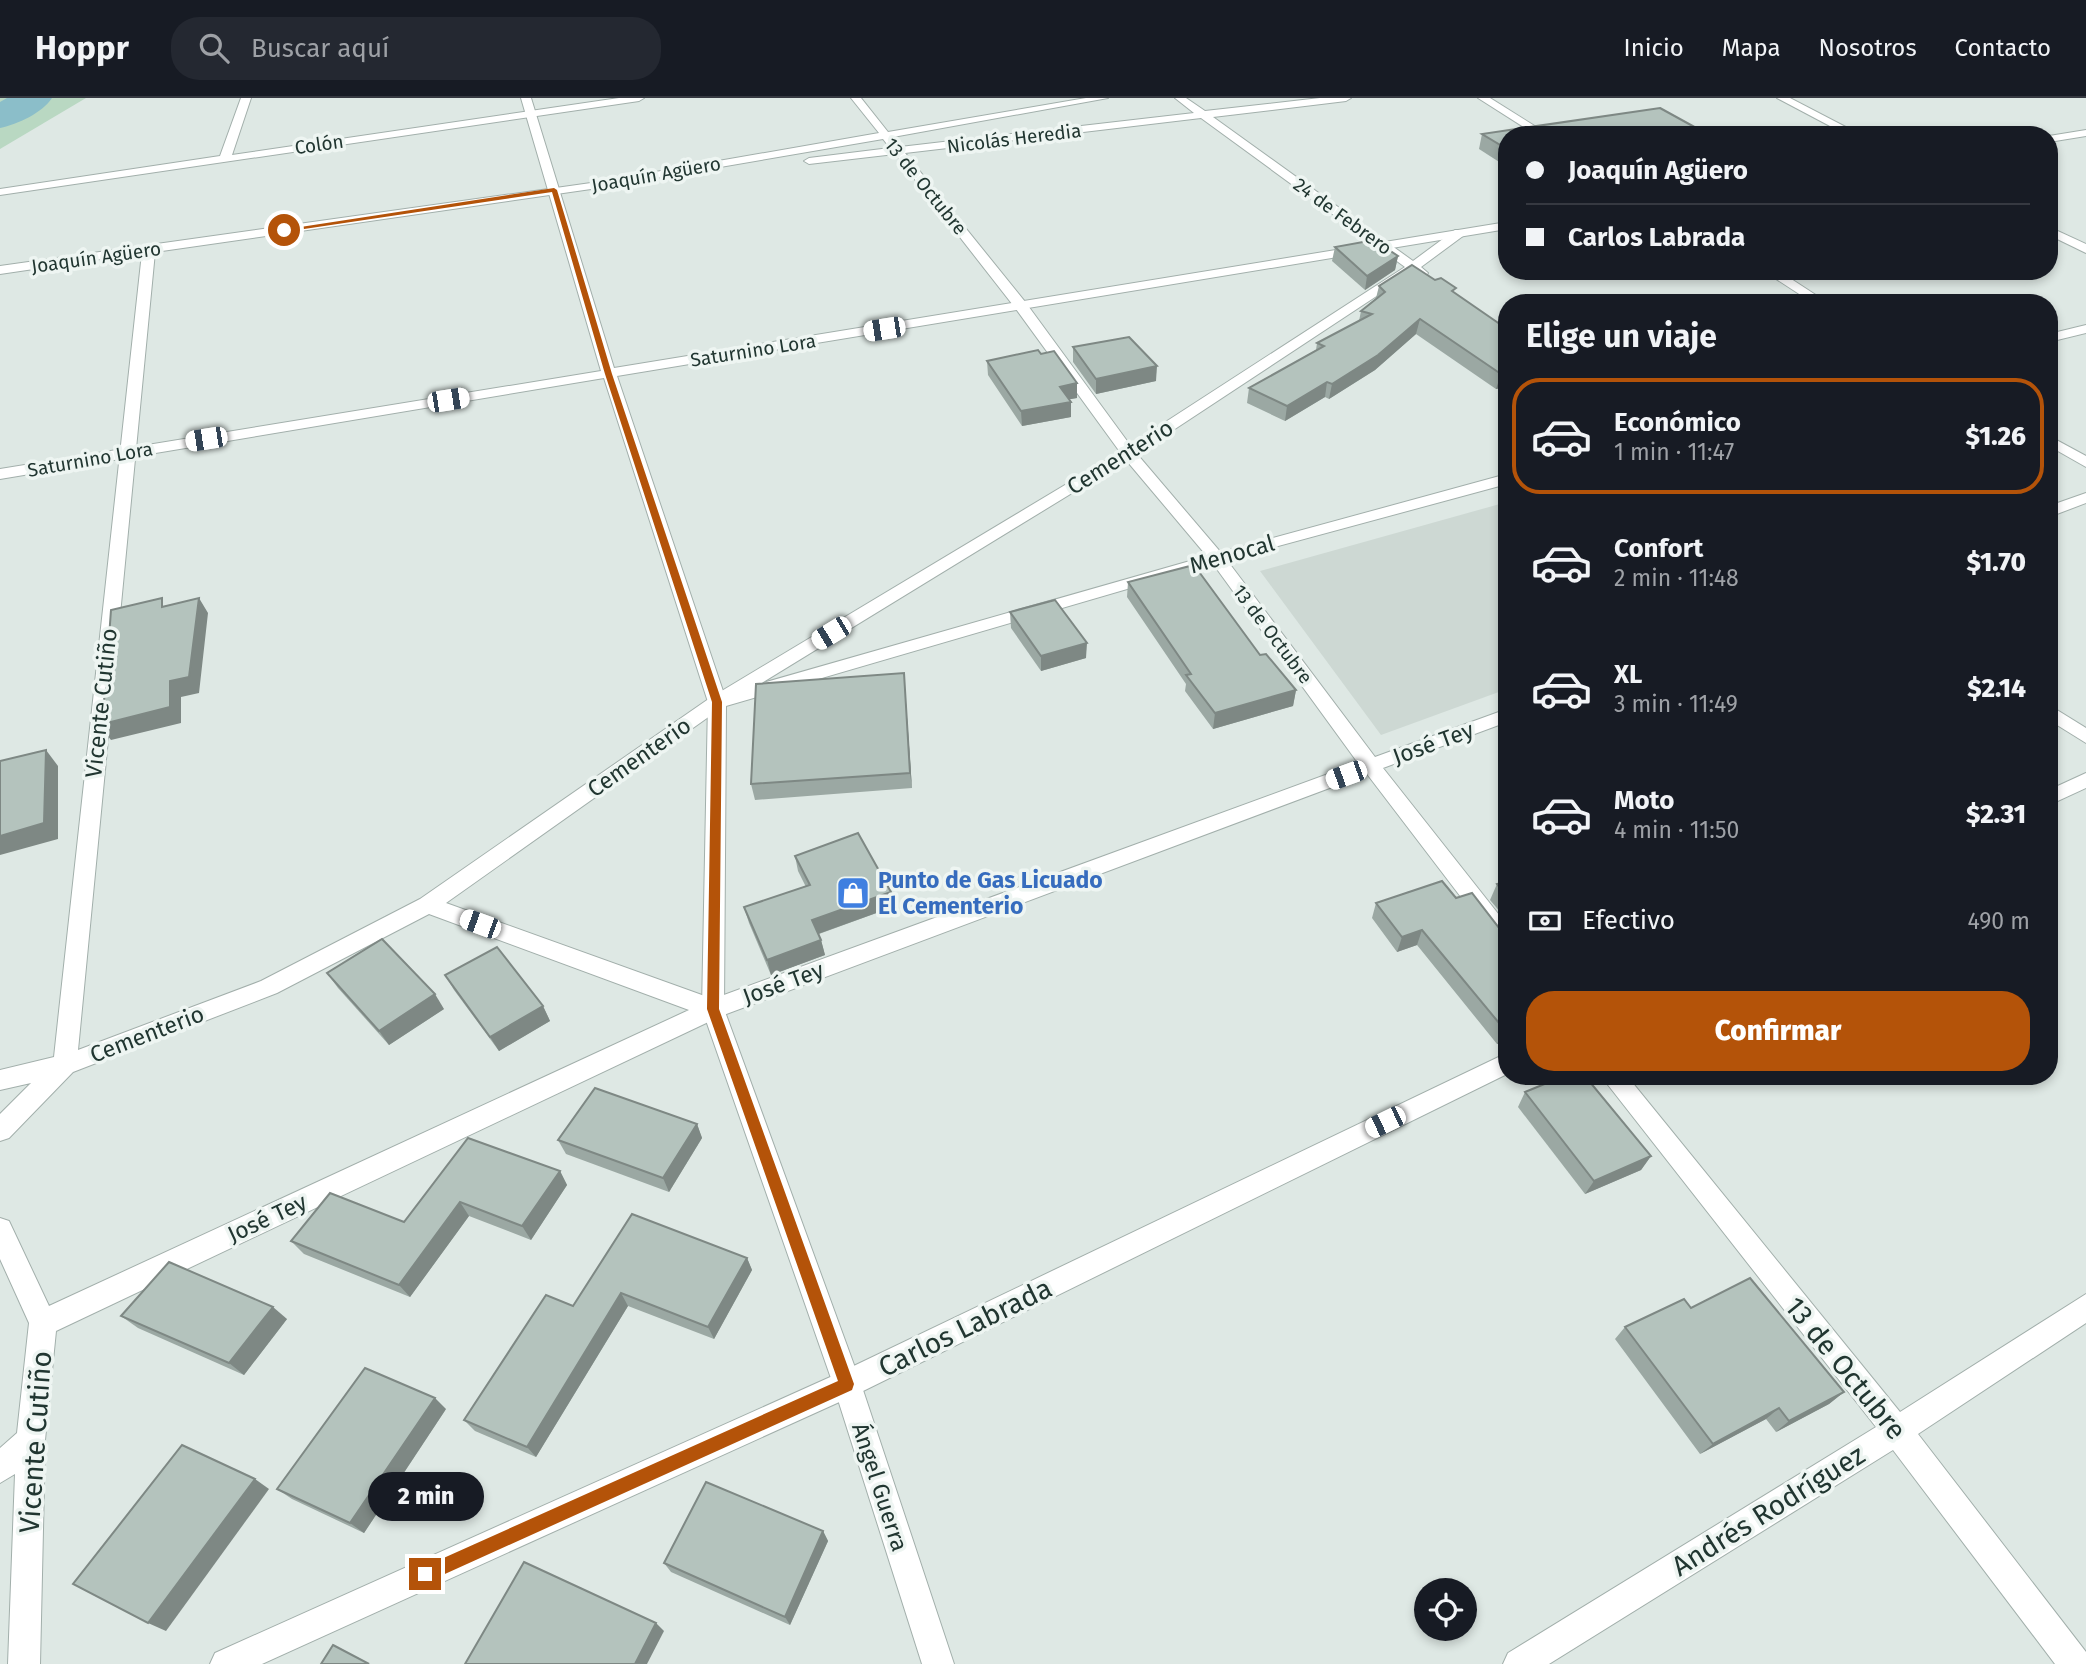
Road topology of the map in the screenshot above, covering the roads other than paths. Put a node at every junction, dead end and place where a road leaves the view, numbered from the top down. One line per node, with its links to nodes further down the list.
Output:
1 (246, 98): 18 (street)
2 (526, 98): 10 (street, Ángel Guerra)
3 (639, 98): 10 (street, Colón)
4 (856, 98): 15 (street, 13 de Octubre)
5 (1103, 98): 15 (street, Joaquín Agüero)
6 (1180, 98): 11 (street, 24 de Febrero)
7 (1346, 98): 11 (street, Nicolás Heredia)
8 (1483, 98): 12 (street)
9 (1782, 98): 13 (street)
10 (531, 114): 18 (street, Colón); 20 (street, Ángel Guerra)
11 (1204, 116): 17 (street, Nicolás Heredia); 25 (street, 24 de Febrero)
12 (1529, 126)
13 (1838, 126)
14 (2086, 133): 16 (street)
15 (885, 135): 17 (street, 13 de Octubre); 19 (street, Joaquín Agüero)
16 (2058, 138)
17 (900, 151): 19 (street, Nicolás Heredia); 33 (street, 13 de Octubre)
18 (225, 158): 21 (street, Colón)
19 (598, 185): 20 (street, Joaquín Agüero)
20 (554, 190): 27 (street, Joaquín Agüero); 36 (street, Ángel Guerra)
21 (0, 192)
22 (1498, 226): 23 (street, Saturnino Lora)
23 (1459, 233): 25 (street, Saturnino Lora); 28 (street, Cementerio)
24 (2058, 234): 26 (street)
25 (1383, 244): 28 (street, 24 de Febrero); 33 (street, Saturnino Lora)
26 (2086, 248)
27 (149, 249): 29 (street, Joaquín Agüero); 38 (street, Vicente Cutiño)
28 (1413, 267): 31 (street, 24 de Febrero); 39 (street, Cementerio)
29 (0, 270)
30 (1785, 280): 32 (street)
31 (1434, 282)
32 (1807, 294)
33 (1021, 306): 36 (street, Saturnino Lora); 39 (street, 13 de Octubre)
34 (2086, 329): 35 (street)
35 (2058, 336)
36 (609, 374): 38 (street, Saturnino Lora); 46 (street, Ángel Guerra)
37 (2058, 446): 40 (street)
38 (126, 452): 41 (street, Saturnino Lora); 56 (street, Vicente Cutiño)
39 (1128, 453): 45 (street, 13 de Octubre); 46 (street, Cementerio)
40 (2086, 463)
41 (0, 474)
42 (1498, 481): 45 (street, Menocal)
43 (2086, 498): 44 (street)
44 (2058, 509)
45 (1217, 558): 46 (street, Menocal); 50 (street, 13 de Octubre)
46 (717, 702): 53 (street, Cementerio); 55 (street, Ángel Guerra)
47 (2058, 717): 49 (street)
48 (1498, 718): 50 (street, José Tey)
49 (2086, 737)
50 (1371, 766): 54 (street, 13 de Octubre); 55 (street, José Tey)
51 (2086, 780): 52 (street)
52 (2058, 794)
53 (428, 905): 55 (street); 56 (street, Cementerio)
54 (1498, 928)
55 (713, 1009): 63 (street, José Tey); 64 (street, Ángel Guerra)
56 (65, 1065): 58 (street, Cementerio); 60 (street)
57 (1498, 1067): 64 (street, Carlos Labrada)
58 (0, 1080)
59 (1620, 1085): 65 (street, 13 de Octubre)
60 (0, 1130)
61 (0, 1230): 63 (street, Vicente Cutiño)
62 (2086, 1307): 65 (street, Andrés Rodríguez)
63 (44, 1324): 66 (street, Vicente Cutiño)
64 (847, 1384): 69 (street, Carlos Labrada); 70 (street, Ángel Guerra)
65 (1897, 1431): 71 (street, Andrés Rodríguez); 72 (street, 13 de Octubre)
66 (31, 1440): 67 (street); 68 (street, Vicente Cutiño)
67 (0, 1468)
68 (24, 1664)
69 (226, 1664)
70 (938, 1664)
71 (1518, 1664)
72 (2075, 1664)

